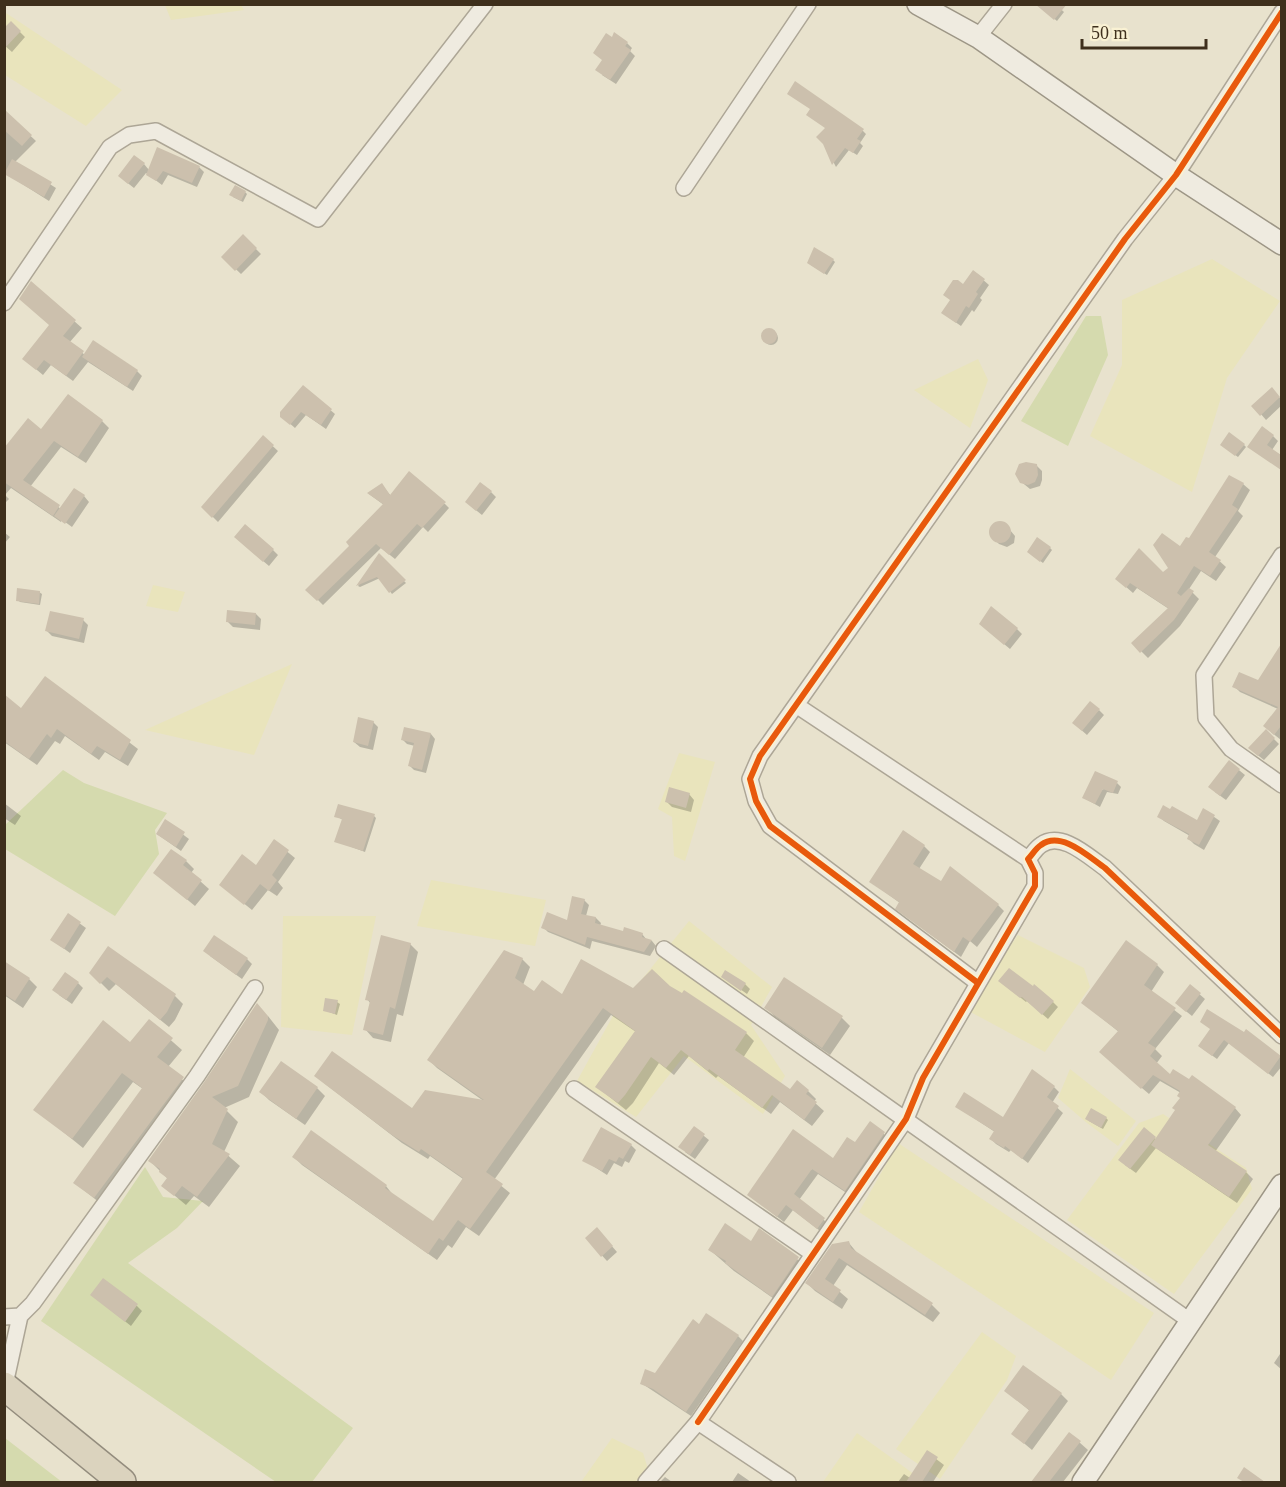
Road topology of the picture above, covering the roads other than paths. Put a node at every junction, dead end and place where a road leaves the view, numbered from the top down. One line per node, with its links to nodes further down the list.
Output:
1 (485, 4): 10 (street)
2 (808, 4): 8 (street)
3 (918, 4): 6 (street)
4 (1004, 4): 6 (street)
5 (1281, 12): 7 (street)
6 (978, 37): 7 (street)
7 (1176, 175): 9 (street); 12 (street)
8 (684, 188)
9 (1281, 244)
10 (4, 303)
11 (1281, 555): 13 (street)
12 (795, 705): 14 (street); 16 (street)
13 (1281, 786)
14 (1028, 860): 16 (street); 18 (street)
15 (664, 949): 20 (street)
16 (978, 983): 20 (street)
17 (255, 988): 23 (street)
18 (1281, 1036)
19 (574, 1089): 22 (street)
20 (906, 1119): 22 (street); 24 (street)
21 (1281, 1185): 24 (street)
22 (812, 1253): 26 (street)
23 (12, 1316): 25 (street)
24 (1190, 1321): 30 (street)
25 (5, 1387): 27 (highway)
26 (698, 1422): 28 (street); 29 (street)
27 (122, 1482)
28 (646, 1482)
29 (788, 1482)
30 (1083, 1482)

